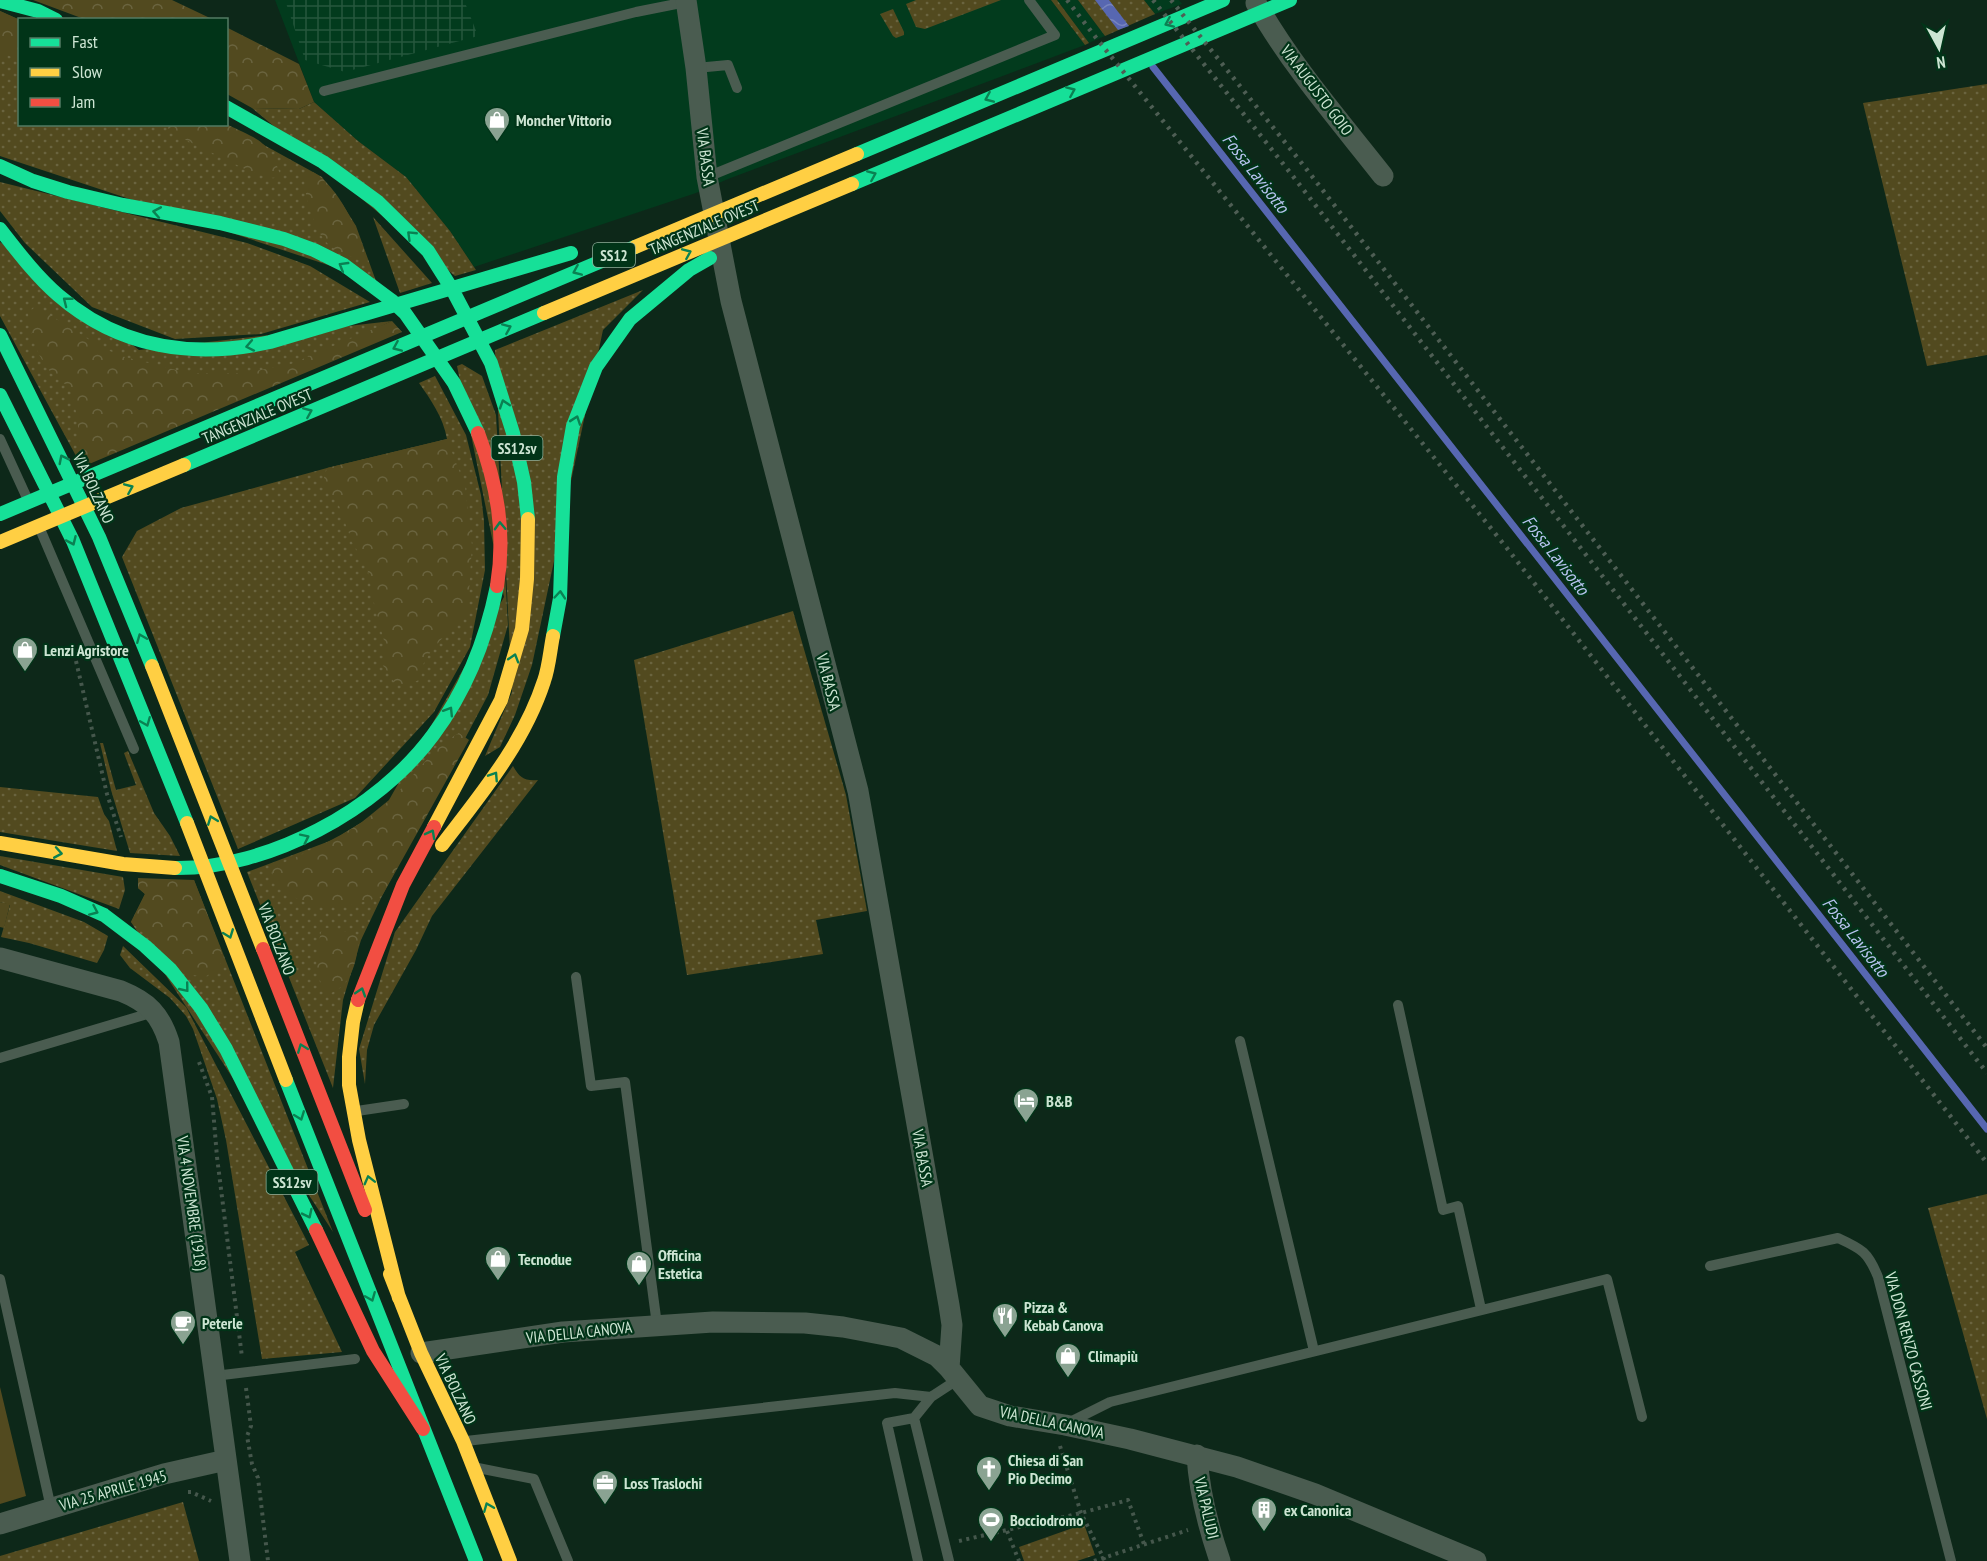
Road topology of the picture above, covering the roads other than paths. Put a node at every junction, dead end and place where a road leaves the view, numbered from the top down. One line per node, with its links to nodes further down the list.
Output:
1 (1029, 0): 14 (lane)
2 (1223, 0): 15 (main road, TANGENZIALE OVEST / SS12, one-way to 15)
3 (1255, 0): 13 (street, VIA AUGUSTO GOIO)
4 (1290, 0): 16 (main road, TANGENZIALE OVEST / SS12, one-way to 4)
5 (0, 1): 7 (main road)
6 (686, 1): 8 (street, VIA BASSA); 10 (lane)
7 (52, 18)
8 (696, 68): 9 (lane); 14 (street, VIA BASSA)
9 (737, 88)
10 (324, 91)
11 (228, 108): 22 (main road, SS12sv, one-way to 11)
12 (0, 166): 21 (main road, SS12sv, one-way to 12)
13 (1383, 176)
14 (707, 177): 47 (street, VIA BASSA)
15 (790, 182): 18 (main road); 25 (main road, TANGENZIALE OVEST / SS12, one-way to 25)
16 (818, 197): 26 (main road, TANGENZIALE OVEST / SS12, one-way to 16); 30 (main road, SS12sv, one-way to 16)
17 (0, 229): 19 (main road, one-way to 17)
18 (633, 233)
19 (588, 248)
20 (0, 335): 41 (main road, VIA BOLZANO, one-way to 20)
21 (424, 339): 22 (main road); 28 (main road, SS12sv, one-way to 21)
22 (490, 363): 30 (main road, SS12sv, one-way to 22)
23 (0, 395): 52 (main road, one-way to 52)
24 (0, 439): 27 (lane)
25 (3, 512)
26 (0, 542)
27 (134, 749)
28 (0, 843)
29 (0, 876): 52 (main road, SS12sv, one-way to 52)
30 (403, 885): 38 (main road, SS12sv, one-way to 30)
31 (0, 958): 34 (street, VIA 4 NOVEMBRE (1918))
32 (576, 977): 43 (lane)
33 (1398, 1005): 42 (lane)
34 (154, 1012): 36 (lane); 48 (street, VIA 4 NOVEMBRE (1918))
35 (1240, 1041): 44 (lane)
36 (0, 1059)
37 (404, 1104): 38 (lane)
38 (354, 1112): 41 (main road, SS12sv, one-way to 38)
39 (1710, 1266): 68 (lane, VIA DON RENZO CASSONI)
40 (0, 1279): 58 (lane)
41 (399, 1298): 45 (main road, VIA BOLZANO)
42 (1481, 1309): 44 (lane); 50 (lane)
43 (657, 1325): 45 (street, VIA DELLA CANOVA); 47 (street, VIA DELLA CANOVA)
44 (1314, 1351): 53 (lane)
45 (421, 1353): 54 (main road, VIA BOLZANO)
46 (355, 1359): 48 (lane)
47 (953, 1374): 49 (lane); 53 (street, VIA DELLA CANOVA)
48 (214, 1376): 56 (street, VIA 4 NOVEMBRE (1918))
49 (931, 1397): 51 (lane); 54 (lane)
50 (1642, 1417)
51 (914, 1418): 64 (lane); 65 (lane)
52 (423, 1430): 61 (main road)
53 (1062, 1434): 55 (street, VIA DELLA CANOVA)
54 (463, 1441): 57 (main road, VIA BOLZANO)
55 (1197, 1455): 66 (street, VIA PALUDI); 67 (street, VIA DELLA CANOVA)
56 (226, 1460): 58 (street, VIA 25 APRILE 1945); 60 (street, VIA 4 NOVEMBRE (1918))
57 (472, 1467): 62 (main road, VIA BOLZANO, one-way to 57); 63 (lane)
58 (51, 1508): 59 (street, VIA 25 APRILE 1945)
59 (0, 1524)
60 (240, 1561)
61 (477, 1561)
62 (510, 1561)
63 (568, 1561)
64 (918, 1561)
65 (949, 1561)
66 (1220, 1561)
67 (1476, 1561)
68 (1951, 1561)

